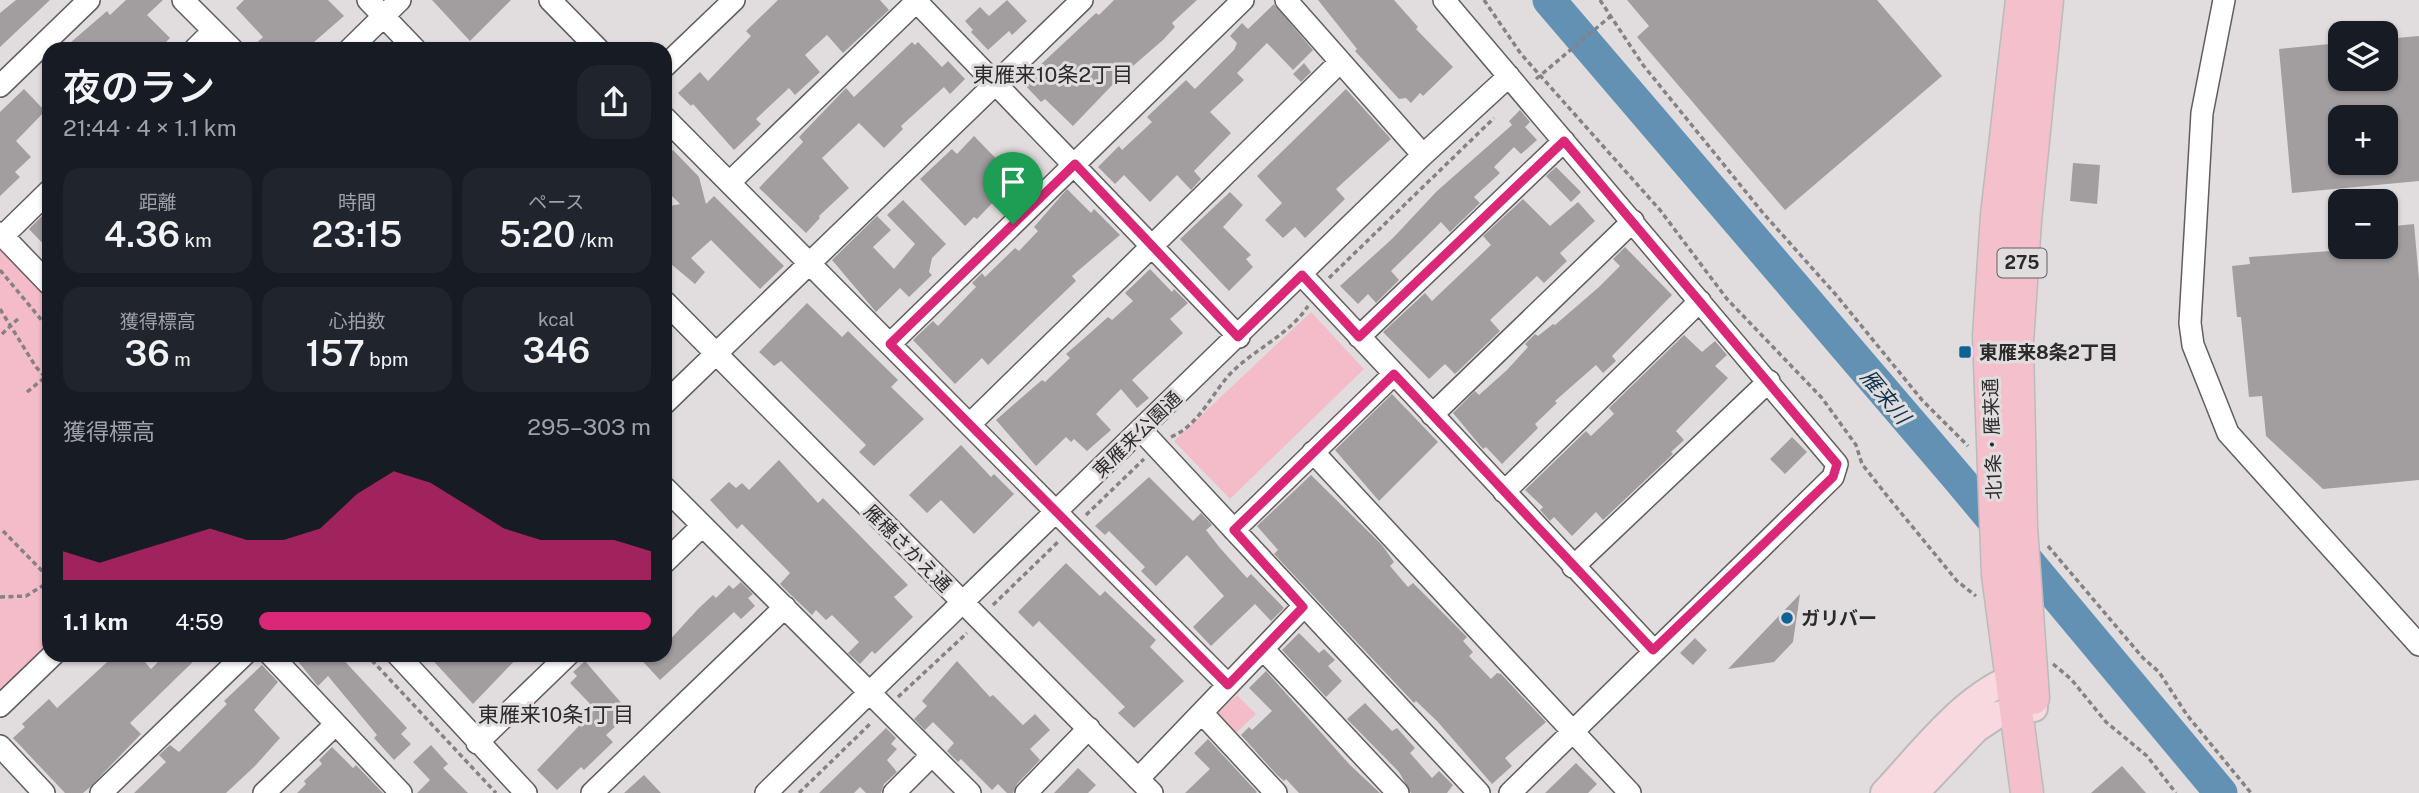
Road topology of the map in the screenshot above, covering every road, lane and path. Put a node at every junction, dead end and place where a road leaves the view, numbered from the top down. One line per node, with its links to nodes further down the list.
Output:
1 (89, 0): 20 (street)
2 (183, 0): 19 (street)
3 (368, 0): 18 (street)
4 (400, 0): 18 (street)
5 (734, 0): 27 (street)
6 (916, 0): 31 (street); 39 (street)
7 (1082, 0): 31 (street)
8 (1243, 0): 38 (street)
9 (1286, 0): 28 (street)
10 (1444, 0): 29 (street)
11 (1484, 0): 30 (path)
12 (1600, 0): 17 (path)
13 (2022, 0): 87 (highway, 北1条・雁来通 / 275)
14 (2047, 0): 81 (highway, 北1条・雁来通 / 275)
15 (2224, 0): 94 (street)
16 (553, 1): 25 (street)
17 (1612, 15): 30 (path); 72 (path)
18 (384, 16): 23 (street); 24 (street)
19 (213, 31): 21 (street); 22 (street)
20 (46, 42)
21 (201, 42)
22 (225, 42)
23 (357, 42)
24 (408, 42)
25 (591, 42)
26 (42, 45): 33 (street)
27 (672, 59)
28 (1339, 63): 37 (street); 43 (street)
29 (1509, 76): 36 (street); 37 (street, 東雁来公園通)
30 (1539, 76): 32 (path); 87 (path)
31 (996, 83): 38 (street); 44 (street)
32 (1530, 85)
33 (0, 86)
34 (1502, 110): 48 (path)
35 (672, 125): 39 (street)
36 (1564, 141): 41 (street); 58 (street)
37 (1423, 155): 46 (street, 東雁来公園通)
38 (1075, 164): 43 (street); 59 (street)
39 (730, 182): 44 (street)
40 (42, 197): 42 (street)
41 (1633, 221): 50 (street); 67 (street)
42 (2, 234): 47 (street)
43 (1153, 246): 57 (street); 68 (street)
44 (810, 263): 59 (street); 60 (street)
45 (0, 270): 54 (path)
46 (1302, 275): 57 (street, 東雁来公園通); 58 (street)
47 (42, 277)
48 (1323, 284)
49 (1310, 301): 70 (path)
50 (1700, 301): 64 (street); 74 (street)
51 (0, 309): 55 (path)
52 (672, 309): 60 (street, 雁穂さかえ通)
53 (19, 318): 55 (path)
54 (42, 321)
55 (12, 325): 56 (path); 61 (path)
56 (2, 334)
57 (1238, 337): 69 (street, 東雁来公園通)
58 (1359, 337): 62 (street)
59 (890, 344): 68 (street)
60 (716, 352): 66 (street); 89 (street, 雁穂さかえ通)
61 (42, 372)
62 (1394, 374): 67 (street); 71 (street)
63 (42, 381): 65 (path)
64 (1769, 381): 84 (street); 96 (street)
65 (27, 392)
66 (672, 396)
67 (1432, 415): 74 (street)
68 (971, 424): 76 (street)
69 (1141, 430): 76 (street, 東雁来公園通); 79 (street)
70 (1162, 441)
71 (1313, 452): 79 (street); 113 (street)
72 (1977, 454)
73 (1146, 456): 77 (path)
74 (1504, 492): 84 (street)
75 (672, 496): 78 (street)
76 (1057, 512): 89 (street, 東雁来公園通); 104 (street)
77 (1083, 518)
78 (701, 527): 83 (street); 91 (street)
79 (1234, 530): 92 (street)
80 (4, 531): 85 (path)
81 (2031, 533): 87 (highway, 北1条・雁来通 / 275); 140 (path)
82 (1062, 538): 90 (path)
83 (672, 555)
84 (1573, 567): 96 (street)
85 (42, 572)
86 (42, 585): 88 (path)
87 (2008, 595): 103 (highway, 北1条・雁来通 / 275)
88 (0, 597)
89 (963, 603): 105 (street, 東雁来公園通); 112 (street, 雁穂さかえ通)
90 (995, 603)
91 (785, 607): 105 (street); 125 (street)
92 (1303, 607): 95 (street); 133 (street)
93 (963, 637): 106 (path)
94 (2419, 645)
95 (1263, 649): 104 (street); 132 (street)
96 (1653, 650): 113 (street)
97 (46, 662): 107 (street)
98 (237, 662): 120 (street)
99 (278, 662): 111 (street)
100 (373, 662): 123 (path)
101 (405, 662): 114 (street)
102 (561, 662): 114 (street)
103 (2030, 671): 108 (highway, 北1条・雁来通 / 275); 136 (main road); 139 (path)
104 (1228, 685): 109 (street)
105 (870, 692): 116 (street); 126 (street, 東雁来公園通)
106 (892, 703)
107 (0, 706)
108 (2024, 710): 118 (main road); 137 (highway, 北1条・雁来通 / 275); 138 (highway, 北1条・雁来通 / 275)
109 (1202, 713): 117 (street); 131 (street)
110 (875, 720): 127 (path)
111 (336, 724): 121 (street); 122 (street)
112 (1088, 728): 117 (street, 雁穂さかえ通); 130 (street)
113 (1572, 729): 134 (street); 135 (street)
114 (477, 743): 124 (street)
115 (0, 746): 119 (street)
116 (932, 755): 128 (street); 129 (street)
117 (1145, 786)
118 (1921, 791)
119 (44, 793)
120 (101, 793)
121 (264, 793)
122 (401, 793)
123 (496, 793)
124 (526, 793)
125 (592, 793)
126 (766, 793)
127 (799, 793)
128 (894, 793)
129 (970, 793)
130 (1026, 793)
131 (1276, 793)
132 (1398, 793)
133 (1479, 793)
134 (1510, 793)
135 (1630, 793)
136 (1884, 793)
137 (2027, 793)
138 (2046, 793)
139 (2176, 793)
140 (2251, 793)

